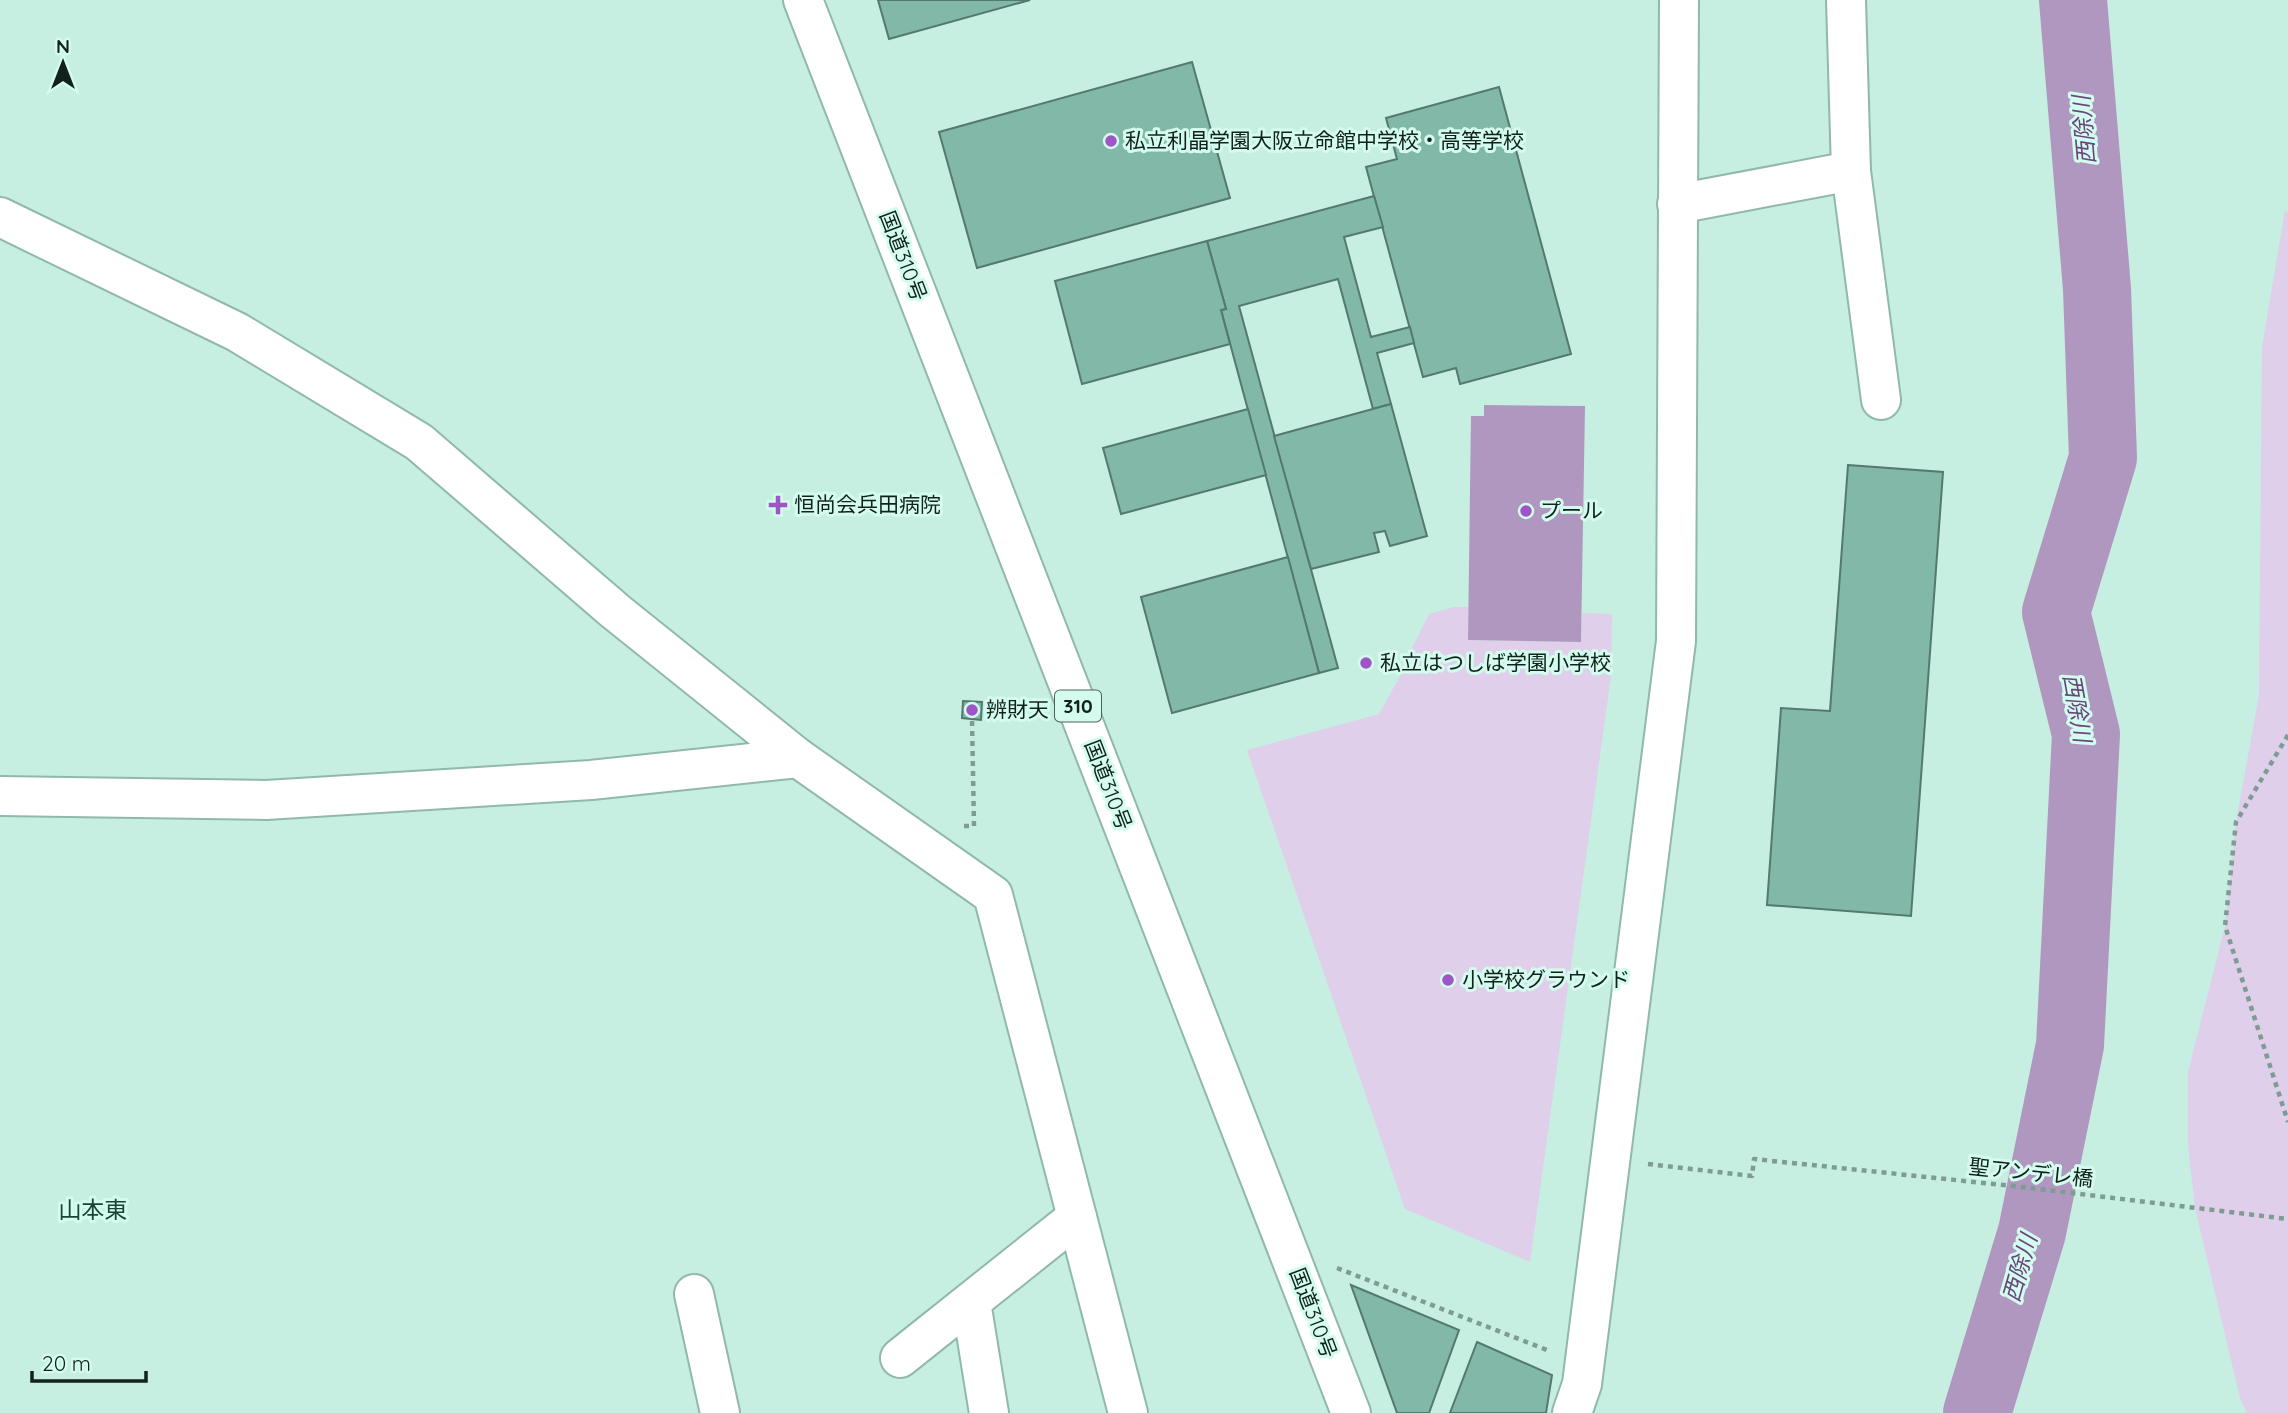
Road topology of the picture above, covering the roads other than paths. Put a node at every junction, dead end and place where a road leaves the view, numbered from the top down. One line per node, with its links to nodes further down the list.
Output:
1 (803, 0): 17 (main road, 国道310号 / 310)
2 (1679, 0): 5 (main road)
3 (1846, 0): 4 (main road)
4 (1851, 171): 5 (main road); 7 (main road)
5 (1677, 204): 18 (main road)
6 (0, 217): 8 (main road)
7 (1881, 400)
8 (798, 758): 9 (main road); 10 (main road)
9 (0, 796)
10 (1077, 1217): 12 (main road); 16 (main road)
11 (694, 1294): 14 (main road)
12 (971, 1302): 13 (main road); 15 (main road)
13 (900, 1358)
14 (720, 1413)
15 (989, 1413)
16 (1128, 1413)
17 (1351, 1413)
18 (1572, 1413)

